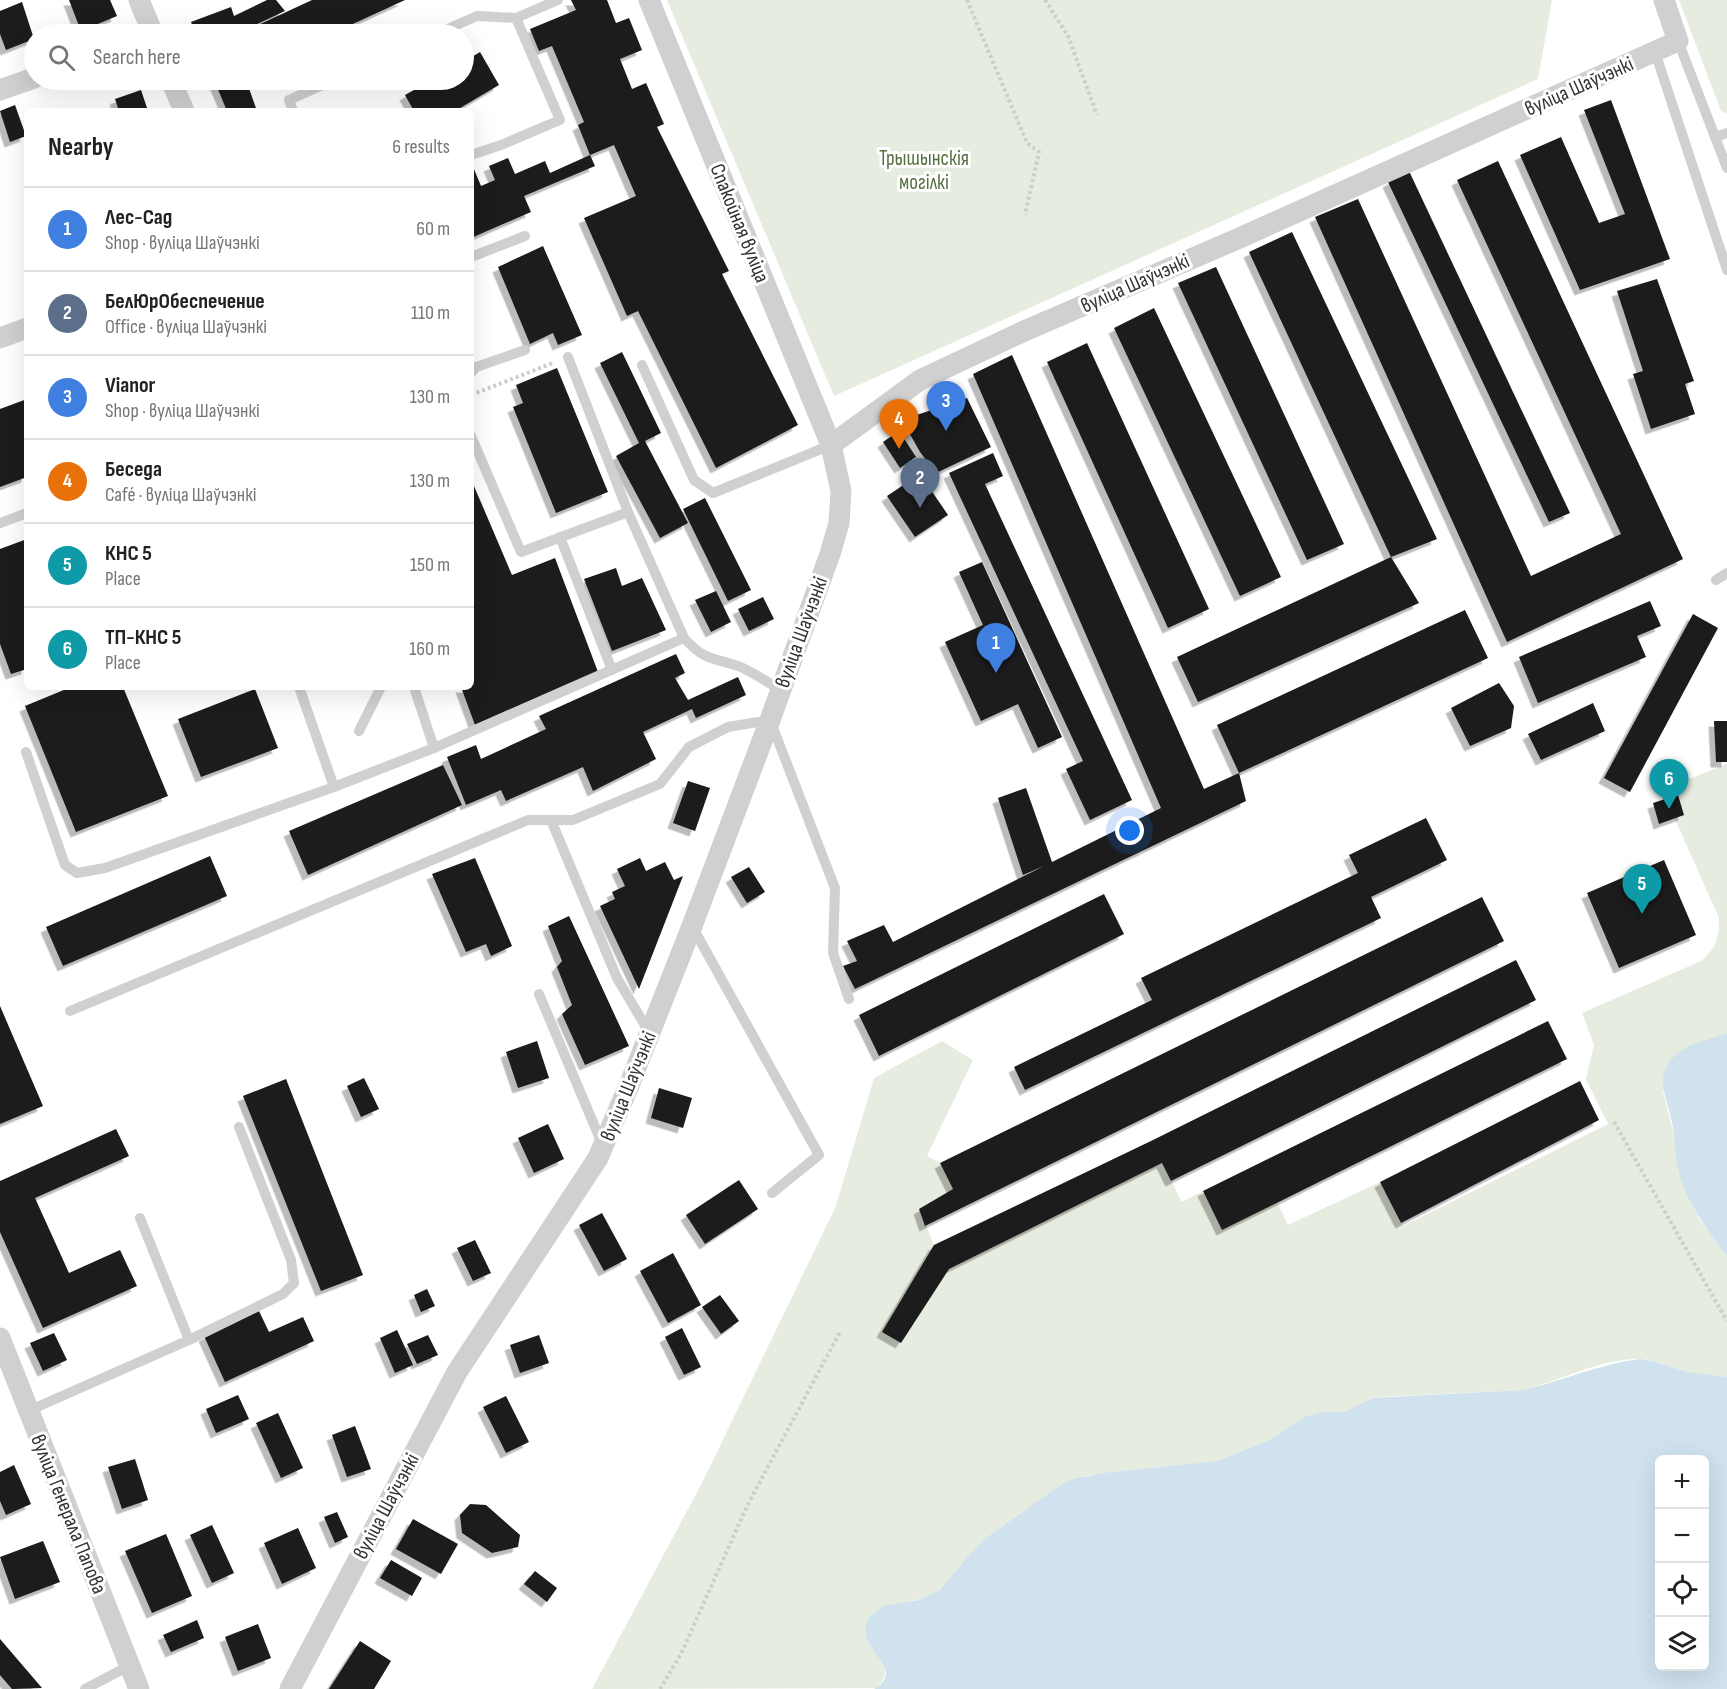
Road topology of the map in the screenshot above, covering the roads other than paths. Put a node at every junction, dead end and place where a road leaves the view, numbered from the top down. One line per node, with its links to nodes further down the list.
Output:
1 (139, 0): 6 (street)
2 (558, 0): 5 (lane)
3 (649, 0): 30 (street, Спакойная вуліца)
4 (1664, 0): 8 (street)
5 (516, 18): 7 (lane); 18 (lane)
6 (149, 24)
7 (459, 24)
8 (1678, 41): 9 (street, вуліца Шаўчэнкі); 17 (lane)
9 (1655, 52): 22 (lane); 30 (street, вуліца Шаўчэнкі)
10 (24, 82): 11 (street)
11 (0, 90)
12 (175, 90): 14 (street)
13 (312, 90): 15 (lane)
14 (183, 108)
15 (292, 108)
16 (1727, 133): 17 (lane)
17 (1715, 137): 19 (lane)
18 (474, 154)
19 (1727, 168)
20 (525, 236): 21 (lane)
21 (474, 256)
22 (1727, 270)
23 (24, 328): 24 (street)
24 (0, 338)
25 (525, 350): 28 (lane)
26 (568, 357): 31 (lane)
27 (642, 364): 30 (lane)
28 (474, 369)
29 (474, 443): 34 (lane)
30 (831, 445): 39 (street, вуліца Шаўчэнкі)
31 (628, 512): 34 (lane); 37 (lane)
32 (24, 514): 33 (lane)
33 (0, 523)
34 (560, 537): 38 (lane)
35 (1727, 573): 36 (lane)
36 (1716, 580)
37 (684, 638): 38 (lane); 39 (lane)
38 (612, 670): 45 (lane)
39 (780, 689): 43 (street, вуліца Шаўчэнкі)
40 (300, 690): 47 (lane)
41 (379, 690): 44 (lane)
42 (415, 690): 45 (lane)
43 (770, 720): 48 (lane); 49 (street, вуліца Шаўчэнкі); 51 (lane)
44 (358, 731)
45 (434, 748): 47 (lane)
46 (26, 752): 47 (lane)
47 (334, 787)
48 (551, 820): 52 (lane); 53 (lane)
49 (692, 926): 53 (street, вуліца Шаўчэнкі); 56 (lane)
50 (539, 994): 55 (lane)
51 (849, 999)
52 (70, 1011)
53 (650, 1034): 55 (street, вуліца Шаўчэнкі)
54 (239, 1127): 59 (lane)
55 (603, 1146): 64 (street, вуліца Шаўчэнкі)
56 (772, 1193)
57 (140, 1218): 59 (lane)
58 (0, 1338): 60 (street, вуліца Генерала Папова)
59 (189, 1340): 60 (lane)
60 (28, 1411): 61 (street, вуліца Генерала Папова)
61 (129, 1666): 62 (lane); 63 (street, вуліца Генерала Папова)
62 (85, 1689)
63 (139, 1689)
64 (290, 1689)

